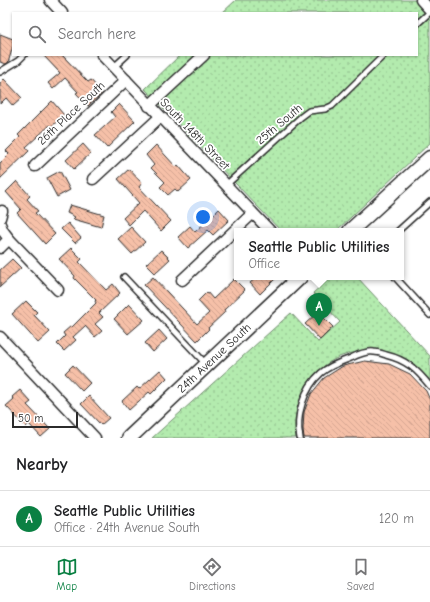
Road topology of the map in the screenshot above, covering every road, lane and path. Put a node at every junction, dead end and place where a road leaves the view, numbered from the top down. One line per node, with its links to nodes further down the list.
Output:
1 (50, 0): 4 (street)
2 (421, 0): 3 (street)
3 (430, 11): 5 (lane)
4 (61, 12)
5 (418, 23)
6 (23, 56): 12 (lane)
7 (103, 56): 11 (street, South 148th Street)
8 (126, 56): 11 (lane)
9 (203, 56): 14 (street)
10 (383, 56): 19 (lane, 25th South)
11 (114, 67): 13 (street, South 148th Street)
12 (0, 72)
13 (126, 80): 14 (street, South 148th Street); 17 (street, 26th Place South)
14 (149, 106): 15 (street, South 148th Street)
15 (160, 117): 18 (street); 19 (street, South 148th Street)
16 (430, 158): 25 (street)
17 (35, 166)
18 (93, 179)
19 (226, 185): 21 (street, South 148th Street)
20 (430, 202): 26 (lane)
21 (252, 214): 23 (street); 24 (street, South 148th Street)
22 (0, 224): 28 (street)
23 (237, 228)
24 (267, 228)
25 (353, 228)
26 (401, 228)
27 (234, 231): 31 (street)
28 (9, 239): 29 (street); 34 (street)
29 (0, 248)
30 (124, 278): 37 (lane)
31 (182, 280)
32 (297, 280): 37 (street, 24th Avenue South)
33 (398, 280): 35 (lane)
34 (58, 290)
35 (430, 315)
36 (0, 337): 39 (street)
37 (207, 365): 40 (street, 24th Avenue South)
38 (430, 386): 41 (lane)
39 (95, 438)
40 (129, 438)
41 (300, 438)

